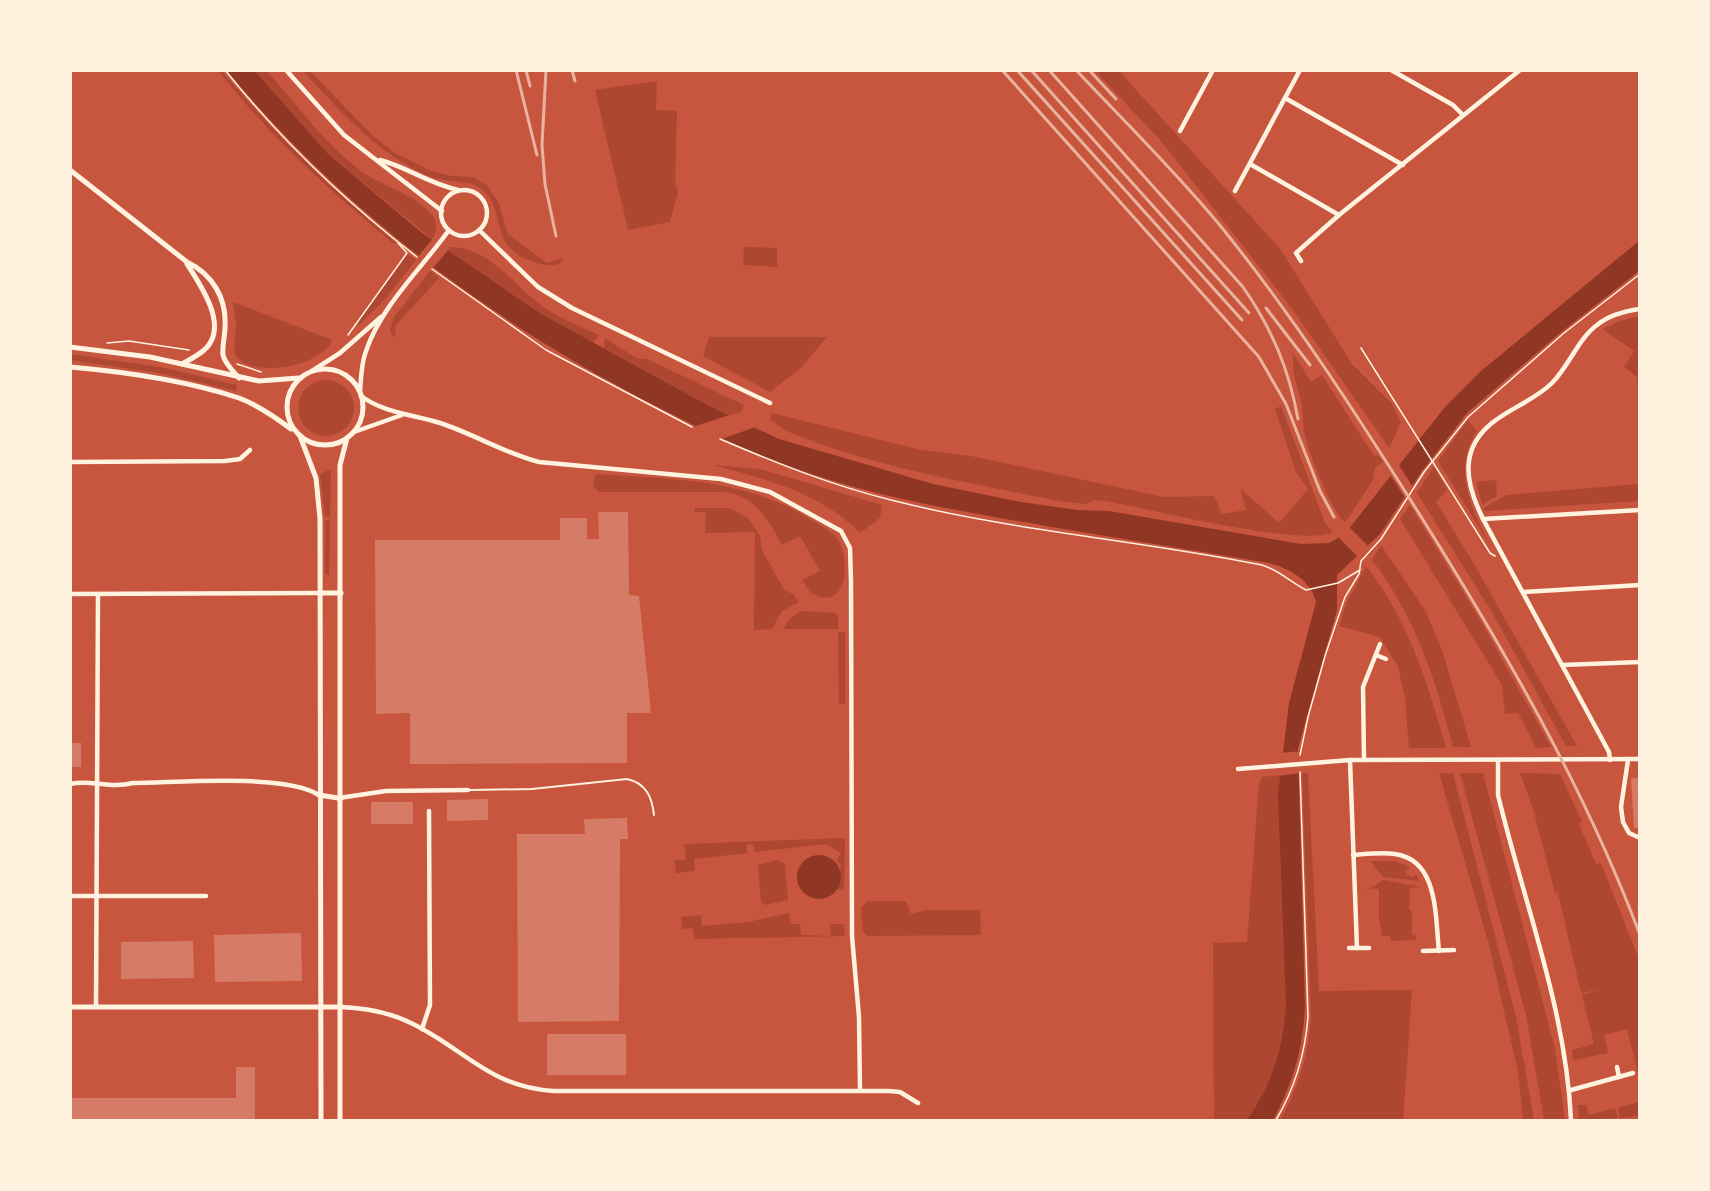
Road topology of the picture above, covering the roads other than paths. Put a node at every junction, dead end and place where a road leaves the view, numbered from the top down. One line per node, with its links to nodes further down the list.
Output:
1 (286, 70): 9 (street)
2 (1213, 70): 8 (street)
3 (1300, 70): 6 (street)
4 (1391, 70): 7 (street)
5 (1520, 70): 7 (street)
6 (1285, 98): 10 (street); 11 (street)
7 (1463, 115): 11 (street)
8 (1180, 131)
9 (377, 159): 13 (street); 15 (street)
10 (1250, 164): 14 (street); 16 (street)
11 (1402, 165): 16 (street)
12 (70, 170): 20 (street)
13 (459, 190): 15 (street); 18 (street)
14 (1235, 191)
15 (442, 211): 17 (street)
16 (1339, 215): 19 (street)
17 (449, 230): 18 (street); 22 (street)
18 (479, 230): 30 (street)
19 (1300, 261)
20 (187, 262): 24 (street); 27 (street)
21 (1640, 309): 39 (street)
22 (385, 314): 26 (street); 29 (street)
23 (70, 348): 24 (street)
24 (182, 364): 27 (street)
25 (70, 367): 32 (street)
26 (312, 371): 28 (street); 29 (street)
27 (239, 378): 28 (street)
28 (300, 378): 32 (street)
29 (360, 394): 31 (street); 33 (street)
30 (770, 403)
31 (402, 416): 33 (street); 84 (street)
32 (294, 431): 34 (street)
33 (354, 432): 35 (street)
34 (300, 436): 35 (street); 42 (street)
35 (347, 438): 43 (street)
36 (250, 450): 37 (street)
37 (70, 462)
38 (1640, 510): 39 (street)
39 (1482, 519): 41 (street)
40 (1640, 585): 41 (street)
41 (1523, 592): 50 (street)
42 (319, 593): 43 (street); 45 (street); 61 (street)
43 (341, 593): 62 (street)
44 (70, 594): 45 (street)
45 (98, 594): 59 (street)
46 (1380, 644): 47 (street)
47 (1376, 655): 48 (street); 53 (street)
48 (1386, 659)
49 (1640, 662): 50 (street)
50 (1562, 665): 55 (street)
51 (1640, 759): 56 (street)
52 (1350, 760): 53 (street); 57 (street); 66 (street)
53 (1364, 760): 54 (street)
54 (1498, 760): 55 (street); 85 (street)
55 (1610, 760): 56 (street)
56 (1628, 760): 65 (street)
57 (1238, 769)
58 (70, 784): 59 (street)
59 (98, 785): 61 (street); 68 (street)
60 (468, 790): 62 (street); 64 (lane)
61 (319, 795): 62 (street); 78 (street)
62 (338, 798): 79 (street)
63 (429, 811): 80 (street)
64 (654, 814)
65 (1640, 838)
66 (1353, 855): 71 (street); 75 (street)
67 (70, 896): 68 (street)
68 (97, 896): 69 (street); 77 (street)
69 (206, 896)
70 (1349, 948): 71 (street)
71 (1357, 948): 72 (street)
72 (1369, 948)
73 (1454, 950): 75 (street)
74 (1423, 951): 75 (street)
75 (1439, 951)
76 (70, 1007): 77 (street)
77 (96, 1007): 78 (street)
78 (321, 1007): 79 (street); 87 (street)
79 (340, 1007): 80 (street); 88 (street)
80 (422, 1029): 84 (street)
81 (1617, 1067): 83 (street)
82 (1633, 1073): 83 (street)
83 (1619, 1077): 85 (street)
84 (860, 1090): 86 (street)
85 (1570, 1090): 89 (street)
86 (918, 1103)
87 (321, 1120)
88 (340, 1120)
89 (1572, 1120)

